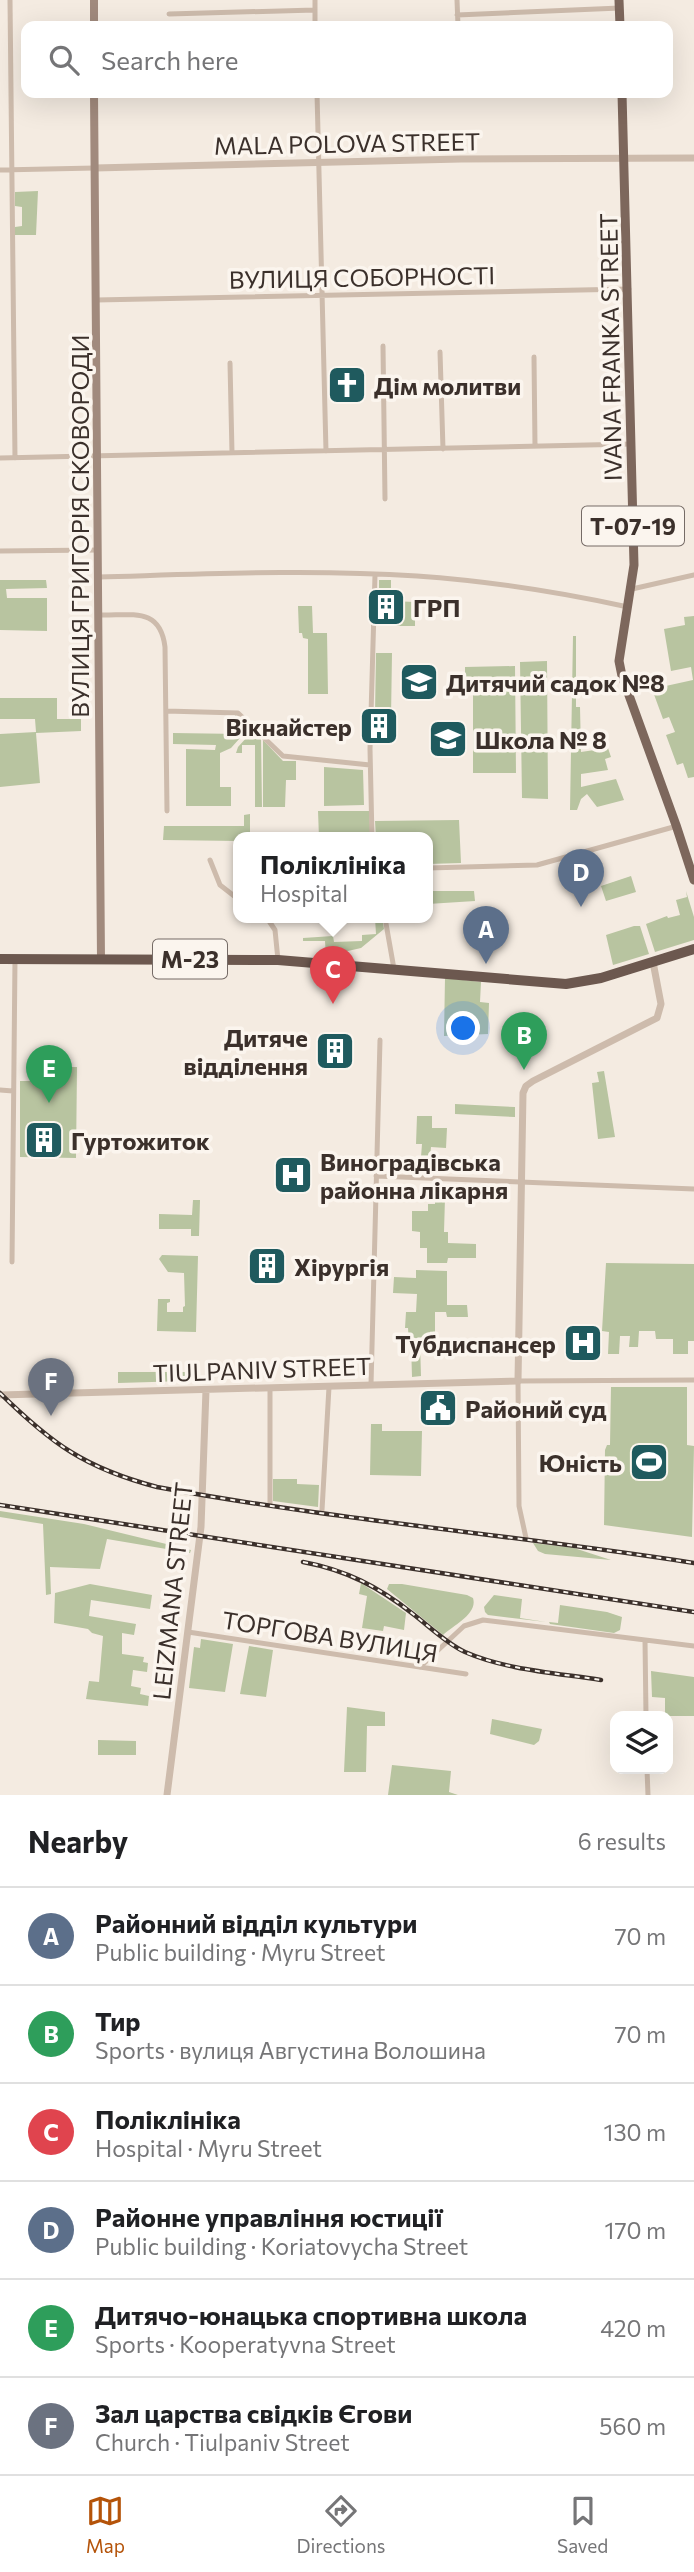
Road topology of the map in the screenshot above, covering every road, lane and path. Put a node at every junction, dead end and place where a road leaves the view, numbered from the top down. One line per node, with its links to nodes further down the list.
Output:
1 (10, 0): 20 (street)
2 (94, 0): 9 (main road)
3 (315, 0): 6 (street)
4 (457, 0): 8 (street)
5 (619, 4): 8 (street)
6 (315, 10): 7 (street); 10 (street)
7 (169, 14)
8 (457, 15): 11 (street)
9 (94, 21)
10 (315, 21)
11 (458, 21)
12 (94, 98): 18 (main road, ВУЛИЦЯ ГРИГОРІЯ СКОВОРОДИ)
13 (317, 98): 17 (street)
14 (622, 98): 15 (main road, IVANA FRANKA STREET / Т-07-19)
15 (625, 158): 16 (street, MALA POLOVA STREET); 17 (street, MALA POLOVA STREET); 21 (main road, IVANA FRANKA STREET / Т-07-19)
16 (694, 158)
17 (320, 163): 18 (street, MALA POLOVA STREET); 22 (street)
18 (95, 168): 20 (street, MALA POLOVA STREET); 23 (main road, ВУЛИЦЯ ГРИГОРІЯ СКОВОРОДИ)
19 (0, 170): 20 (street, MALA POLOVA STREET)
20 (12, 170): 36 (street)
21 (629, 289): 22 (street, ВУЛИЦЯ СОБОРНОСТІ); 28 (main road, IVANA FRANKA STREET / Т-07-19)
22 (323, 296): 23 (street, ВУЛИЦЯ СОБОРНОСТІ); 32 (street)
23 (96, 300): 34 (main road, ВУЛИЦЯ ГРИГОРІЯ СКОВОРОДИ)
24 (383, 346): 31 (street)
25 (440, 352): 30 (street)
26 (534, 357): 29 (street)
27 (230, 363): 33 (street)
28 (632, 444): 29 (street); 43 (main road, IVANA FRANKA STREET / Т-07-19)
29 (535, 446): 30 (street)
30 (443, 449): 31 (street)
31 (384, 450): 32 (street); 37 (street)
32 (326, 451): 33 (street)
33 (232, 453): 34 (street)
34 (98, 457): 36 (street); 38 (main road, ВУЛИЦЯ ГРИГОРІЯ СКОВОРОДИ)
35 (0, 458): 36 (street)
36 (15, 458)
37 (385, 499)
38 (98, 550): 39 (street); 42 (main road, ВУЛИЦЯ ГРИГОРІЯ СКОВОРОДИ)
39 (0, 551)
40 (375, 575): 42 (street); 44 (street); 47 (street)
41 (694, 575): 43 (street)
42 (99, 578): 45 (main road, ВУЛИЦЯ ГРИГОРІЯ СКОВОРОДИ)
43 (632, 589): 44 (main road, IVANA FRANKA STREET / Т-07-19)
44 (628, 607): 49 (main road, IVANA FRANKA STREET / Т-07-19)
45 (99, 615): 46 (street); 60 (main road, ВУЛИЦЯ ГРИГОРІЯ СКОВОРОДИ)
46 (166, 712): 47 (street); 48 (street)
47 (370, 765): 50 (street)
48 (167, 811)
49 (677, 825): 52 (street); 53 (main road, IVANA FRANKA STREET / Т-07-19)
50 (372, 832)
51 (211, 860): 54 (street)
52 (433, 868)
53 (694, 880)
54 (233, 895)
55 (270, 923): 61 (street)
56 (386, 923): 63 (street)
57 (694, 949): 62 (highway, М-23)
58 (0, 959): 59 (highway, М-23)
59 (15, 959): 60 (highway, М-23); 66 (street)
60 (102, 959): 61 (highway, М-23)
61 (278, 960): 63 (highway, М-23)
62 (653, 962): 63 (highway, М-23); 68 (street)
63 (394, 969)
64 (380, 1040): 67 (street)
65 (0, 1090): 66 (street)
66 (13, 1091): 70 (street)
67 (376, 1176): 68 (street); 73 (street)
68 (522, 1182): 69 (street); 72 (street)
69 (694, 1189)
70 (12, 1262)
71 (694, 1380): 72 (street, TIULPANIV STREET)
72 (518, 1381): 73 (street, TIULPANIV STREET); 80 (street)
73 (371, 1385): 74 (street, TIULPANIV STREET)
74 (329, 1387): 75 (street, TIULPANIV STREET); 79 (street)
75 (270, 1388): 76 (street, TIULPANIV STREET); 78 (street)
76 (206, 1390): 77 (street, TIULPANIV STREET); 81 (street, LEIZMANA STREET)
77 (0, 1395)
78 (270, 1503)
79 (322, 1510)
80 (527, 1538)
81 (188, 1632): 84 (street, ТОРГОВА ВУЛИЦЯ); 88 (street, LEIZMANA STREET)
82 (645, 1640): 83 (street); 84 (street); 86 (street)
83 (694, 1646)
84 (420, 1667): 85 (street, ТОРГОВА ВУЛИЦЯ)
85 (466, 1674)
86 (646, 1711)
87 (647, 1774): 89 (street)
88 (167, 1795)
89 (648, 1795)

